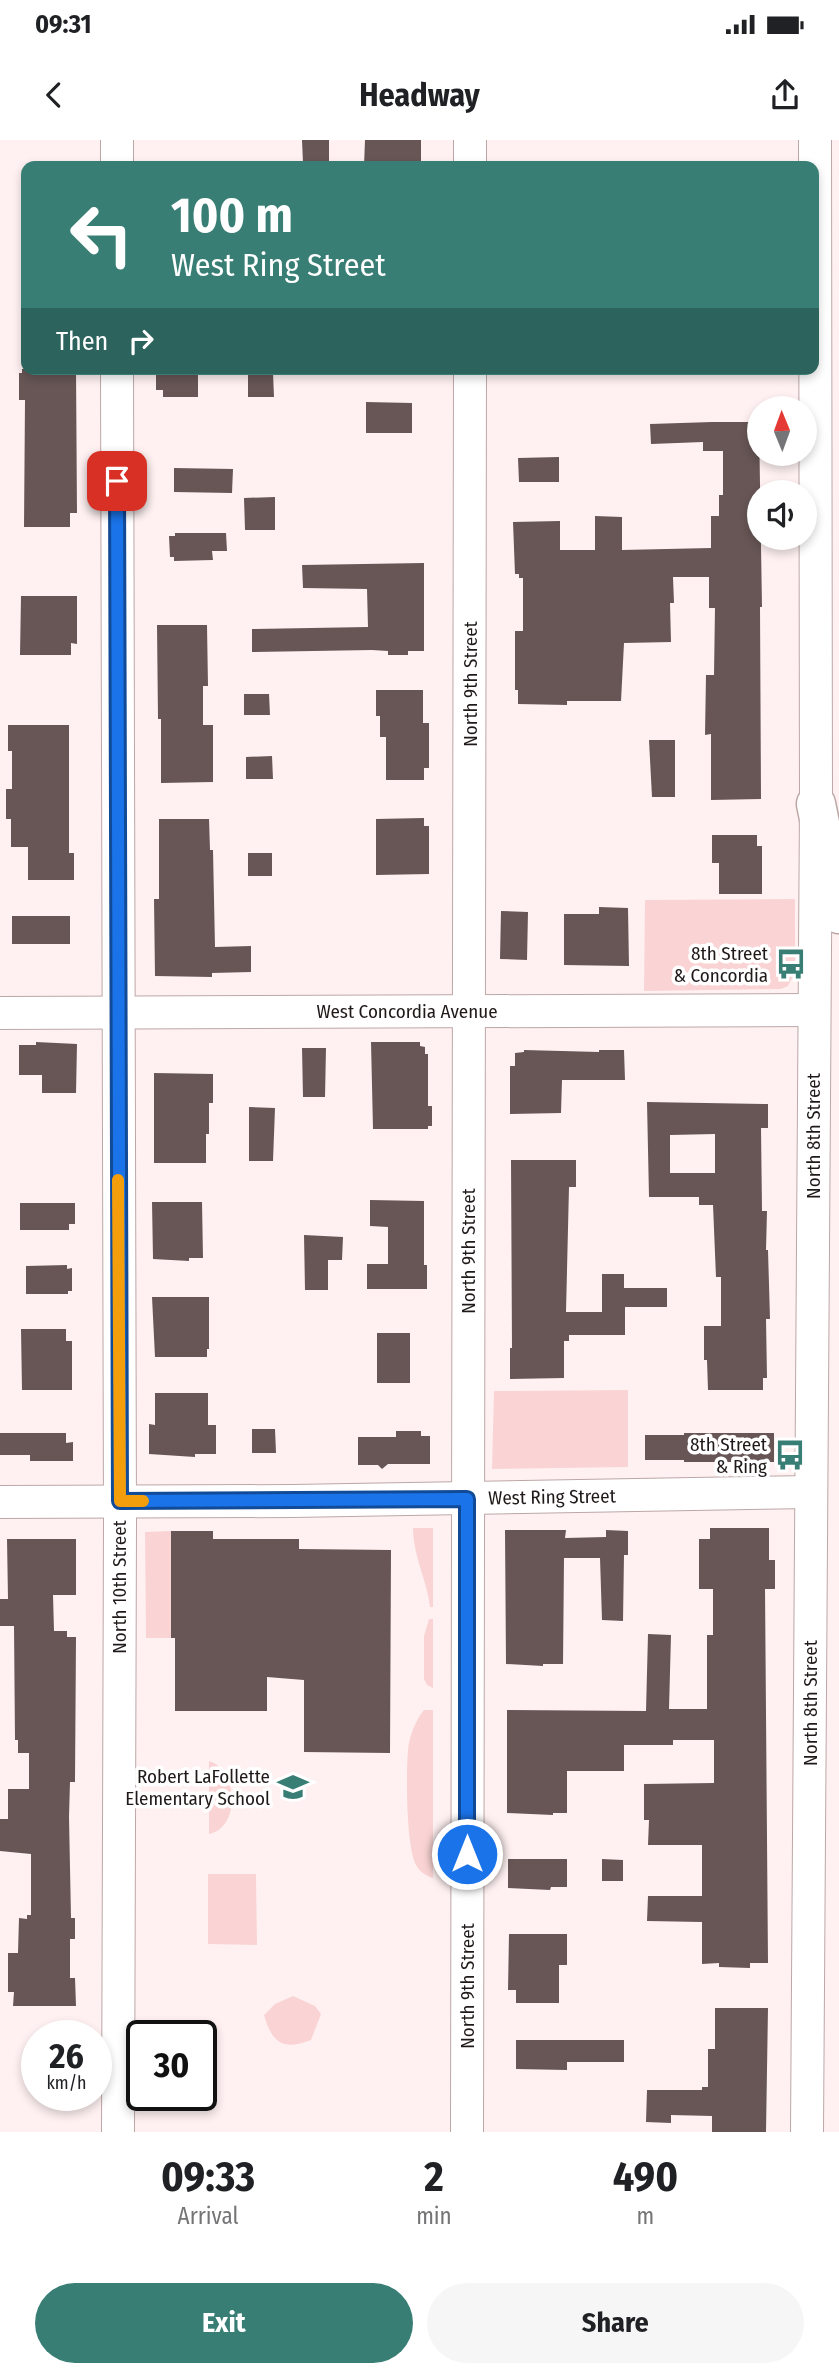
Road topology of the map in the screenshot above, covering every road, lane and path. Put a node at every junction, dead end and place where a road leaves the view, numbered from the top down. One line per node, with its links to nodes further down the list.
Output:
1 (117, 140): 4 (street)
2 (470, 140): 5 (street)
3 (816, 140): 6 (street, North 8th Street)
4 (117, 161)
5 (470, 161)
6 (816, 161)
7 (117, 375): 14 (street, North 10th Street)
8 (470, 375): 13 (street, North 9th Street)
9 (816, 375): 10 (street, North 8th Street)
10 (816, 803): 11 (highway); 12 (street, North 8th Street)
11 (839, 914)
12 (813, 1010): 13 (street, West Concordia Avenue); 16 (street, North 8th Street)
13 (470, 1011): 14 (street, West Concordia Avenue); 17 (street, North 9th Street)
14 (118, 1012): 15 (street, West Concordia Avenue); 18 (street, North 10th Street)
15 (0, 1013)
16 (811, 1492): 17 (street, West Ring Street); 22 (street, North 8th Street)
17 (467, 1499): 18 (street, West Ring Street); 21 (street, North 9th Street)
18 (120, 1501): 19 (street, West Ring Street); 20 (street, North 10th Street)
19 (0, 1502)
20 (118, 2132)
21 (467, 2132)
22 (807, 2132)

